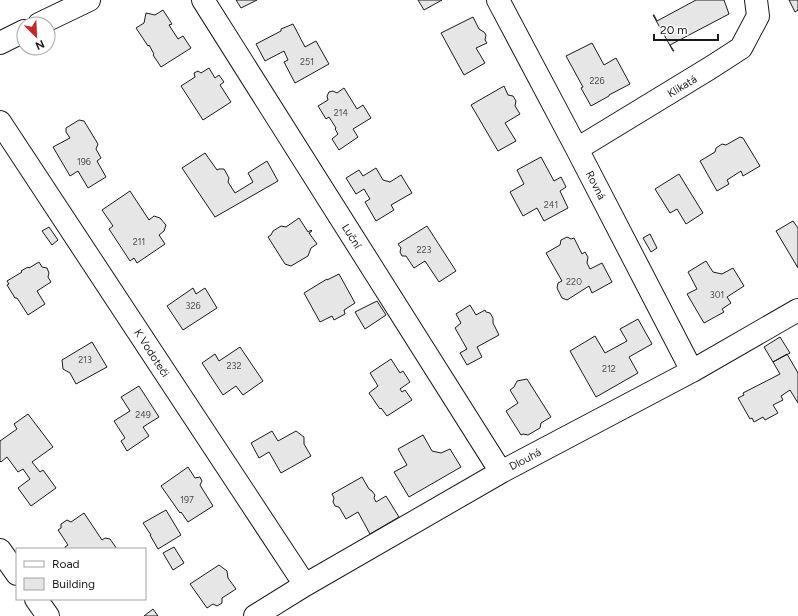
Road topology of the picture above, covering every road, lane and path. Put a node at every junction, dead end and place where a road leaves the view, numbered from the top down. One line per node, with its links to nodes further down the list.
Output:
1 (89, 0): 5 (street)
2 (203, 0): 12 (street, Luční)
3 (498, 0): 9 (street, Rovná)
4 (756, 0): 9 (street, Klikatá)
5 (56, 16)
6 (16, 35): 7 (street)
7 (0, 43)
8 (0, 122): 15 (street, K Vodoteči)
9 (577, 149): 11 (street, Rovná)
10 (798, 310): 11 (street, Dlouhá)
11 (692, 371): 12 (street, Dlouhá)
12 (501, 472): 15 (street, Dlouhá)
13 (0, 550): 14 (street)
14 (16, 573)
15 (305, 585): 18 (street, Dlouhá)
16 (37, 600): 17 (street)
17 (48, 616)
18 (255, 616)

